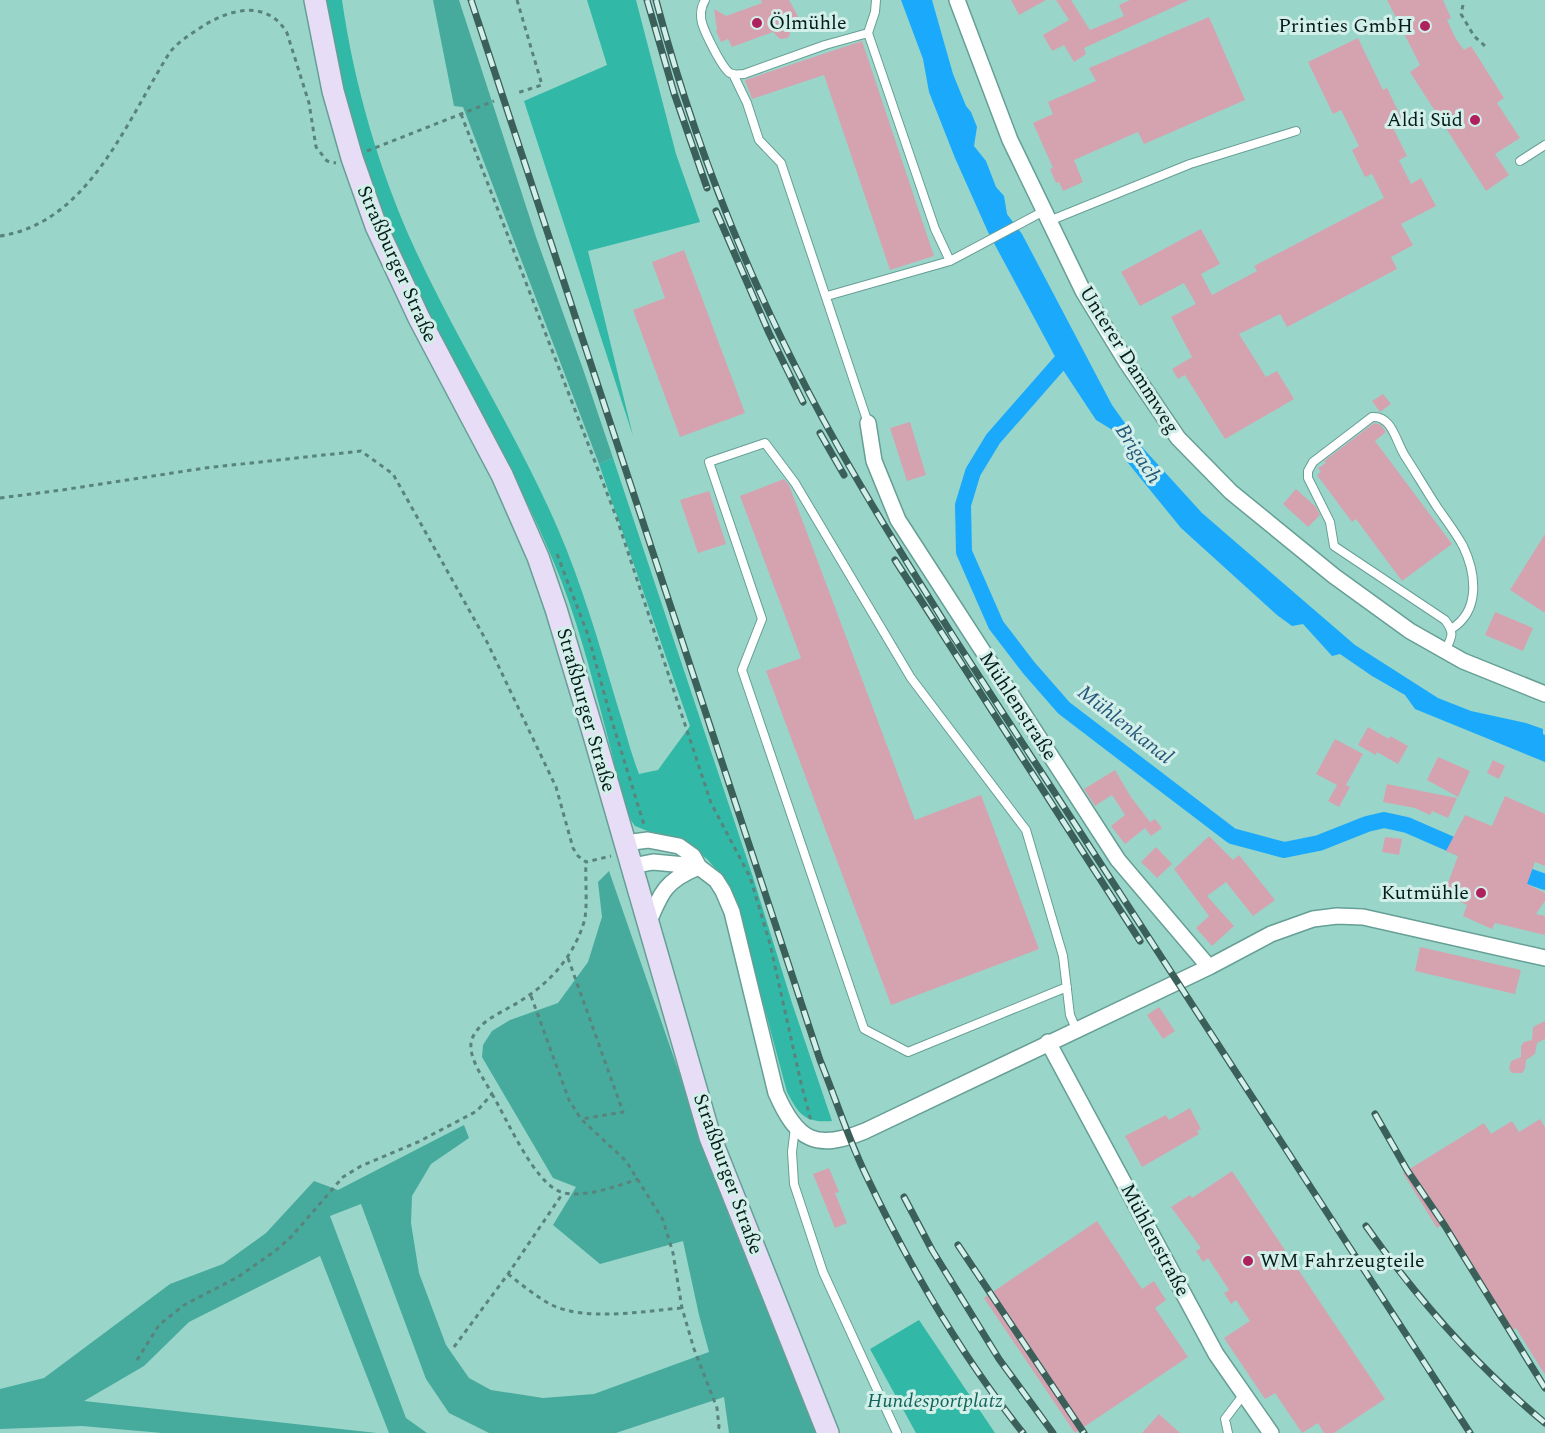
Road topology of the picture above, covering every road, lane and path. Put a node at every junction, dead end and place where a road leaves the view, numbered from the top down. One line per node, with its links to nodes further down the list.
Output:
1 (315, 0): 15 (main road, Straßburger Straße)
2 (517, 0): 10 (path)
3 (705, 0): 9 (lane)
4 (876, 0): 7 (lane)
5 (957, 0): 17 (street, Unterer Dammweg)
6 (1463, 5): 8 (path)
7 (868, 33): 9 (lane); 19 (lane)
8 (1485, 46)
9 (734, 74): 20 (lane)
10 (517, 93)
11 (494, 101): 12 (path)
12 (461, 114): 15 (path); 40 (path)
13 (1296, 131): 17 (lane)
14 (1545, 145): 16 (lane)
15 (352, 158): 18 (path); 26 (main road, Straßburger Straße)
16 (1520, 161)
17 (1042, 216): 19 (lane); 24 (street, Unterer Dammweg)
18 (0, 236)
19 (950, 261): 20 (lane)
20 (827, 296): 21 (lane)
21 (868, 423): 32 (street, Mühlenstraße)
22 (0, 498): 27 (path)
23 (1451, 628): 23 (lane); 24 (lane)
24 (1445, 651): 25 (street, Unterer Dammweg)
25 (1545, 694)
26 (628, 853): 27 (path); 28 (street); 28 (street); 29 (main road, Straßburger Straße)
27 (585, 862): 30 (path)
28 (699, 867): 29 (street); 39 (street)
29 (648, 924): 49 (main road, Straßburger Straße)
30 (568, 958): 34 (path); 38 (path)
31 (1545, 958): 32 (street)
32 (1209, 967): 35 (street)
33 (1067, 987): 33 (lane); 35 (lane)
34 (531, 996): 37 (path); 38 (path)
35 (1076, 1029): 36 (street)
36 (1048, 1042): 40 (street); 47 (street, Mühlenstraße)
37 (492, 1094): 42 (path); 46 (path)
38 (581, 1119): 41 (path)
39 (795, 1127): 40 (street); 50 (lane)
40 (817, 1140)
41 (638, 1179): 42 (path); 44 (path)
42 (563, 1193): 43 (path)
43 (508, 1274): 44 (path); 45 (path)
44 (682, 1308): 48 (path)
45 (454, 1347)
46 (137, 1360)
47 (1244, 1394): 51 (lane); 52 (street, Mühlenstraße)
48 (717, 1433)
49 (828, 1433)
50 (897, 1433)
51 (1228, 1433)
52 (1271, 1433)

